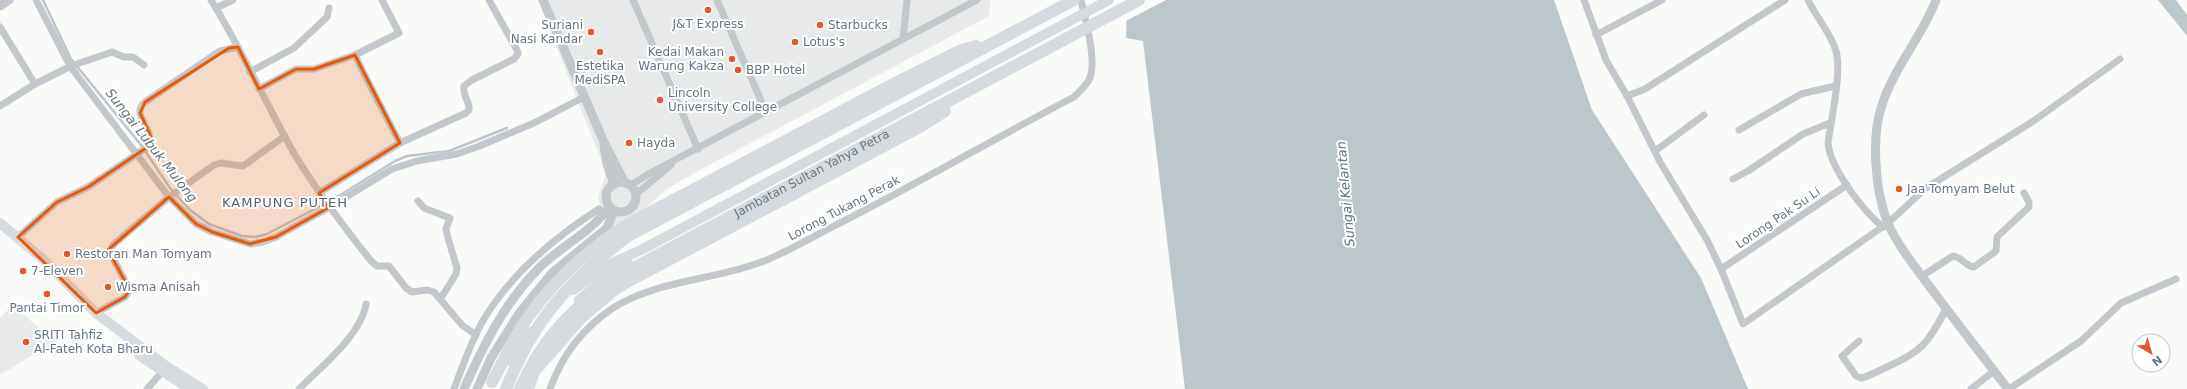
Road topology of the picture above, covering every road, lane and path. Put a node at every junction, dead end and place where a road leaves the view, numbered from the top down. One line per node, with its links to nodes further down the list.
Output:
1 (9, 0): 21 (street)
2 (36, 0): 33 (street)
3 (211, 0): 22 (street)
4 (234, 0): 22 (street)
5 (382, 0): 29 (street)
6 (488, 0): 47 (street)
7 (543, 0): 39 (street)
8 (633, 0): 48 (street)
9 (717, 0): 41 (street)
10 (907, 0): 27 (street)
11 (977, 0): 27 (street)
12 (1074, 0): 26 (highway)
13 (1081, 0): 91 (street, Lorong Tukang Perak)
14 (1109, 0): 67 (main road, Jambatan Sultan Yahya Petra)
15 (1139, 0): 31 (highway, Jambatan Sultan Yahya Petra)
16 (1584, 0): 25 (street)
17 (1662, 0): 25 (street)
18 (1785, 0): 38 (street)
19 (1808, 0): 36 (street)
20 (1936, 0): 65 (street)
21 (0, 6)
22 (216, 8): 28 (street)
23 (329, 8): 34 (street)
24 (0, 27): 35 (street)
25 (1596, 34): 38 (street)
26 (1006, 36): 80 (highway); 88 (highway)
27 (903, 39): 41 (street)
28 (238, 47): 34 (street); 50 (street)
29 (355, 55): 37 (street); 47 (street)
30 (2120, 59): 65 (street)
31 (1020, 63): 77 (highway); 89 (highway, Jambatan Sultan Yahya Petra)
32 (144, 65): 33 (street)
33 (70, 66): 35 (street); 50 (street)
34 (250, 72): 37 (street)
35 (35, 84): 40 (street)
36 (1835, 86): 43 (street); 44 (street)
37 (259, 89): 45 (street)
38 (1627, 96): 49 (street)
39 (584, 97): 46 (street); 61 (street)
40 (0, 106)
41 (766, 112): 48 (street)
42 (1704, 115): 49 (street)
43 (1830, 123): 52 (street); 55 (street)
44 (1738, 130)
45 (285, 136): 56 (street); 59 (street)
46 (603, 140): 53 (street); 54 (street)
47 (400, 143): 56 (street)
48 (698, 148): 51 (street)
49 (1655, 151): 68 (street)
50 (139, 155): 59 (street); 66 (street)
51 (681, 158): 54 (street); 58 (street)
52 (1733, 179)
53 (614, 184): 54 (street); 63 (street)
54 (628, 184): 58 (street)
55 (1847, 185): 65 (street); 68 (street, Lorong Pak Su Li)
56 (319, 193): 61 (street)
57 (2024, 193): 69 (street)
58 (636, 194): 63 (street)
59 (169, 197): 61 (street); 74 (street)
60 (418, 201): 71 (street)
61 (328, 207): 71 (street)
62 (599, 209): 75 (street)
63 (611, 209): 86 (street); 87 (street)
64 (0, 223): 66 (main road)
65 (1885, 225): 68 (street); 69 (street)
66 (18, 237): 74 (main road)
67 (641, 250): 77 (main road); 80 (main road)
68 (1721, 269)
69 (1922, 276): 73 (street)
70 (2176, 279): 93 (street)
71 (441, 298): 75 (street)
72 (366, 304): 84 (street)
73 (1946, 309): 76 (street); 78 (street)
74 (96, 314): 79 (main road); 83 (main road)
75 (476, 334): 85 (street)
76 (1859, 341)
77 (537, 368): 90 (main road)
78 (1994, 371): 92 (street); 93 (street)
79 (162, 372): 81 (street); 82 (main road)
80 (491, 386)
81 (147, 389)
82 (189, 389)
83 (203, 389)
84 (299, 389)
85 (454, 389)
86 (464, 389)
87 (477, 389)
88 (506, 389)
89 (520, 389)
90 (529, 389)
91 (550, 389)
92 (1971, 389)
93 (2008, 389)

